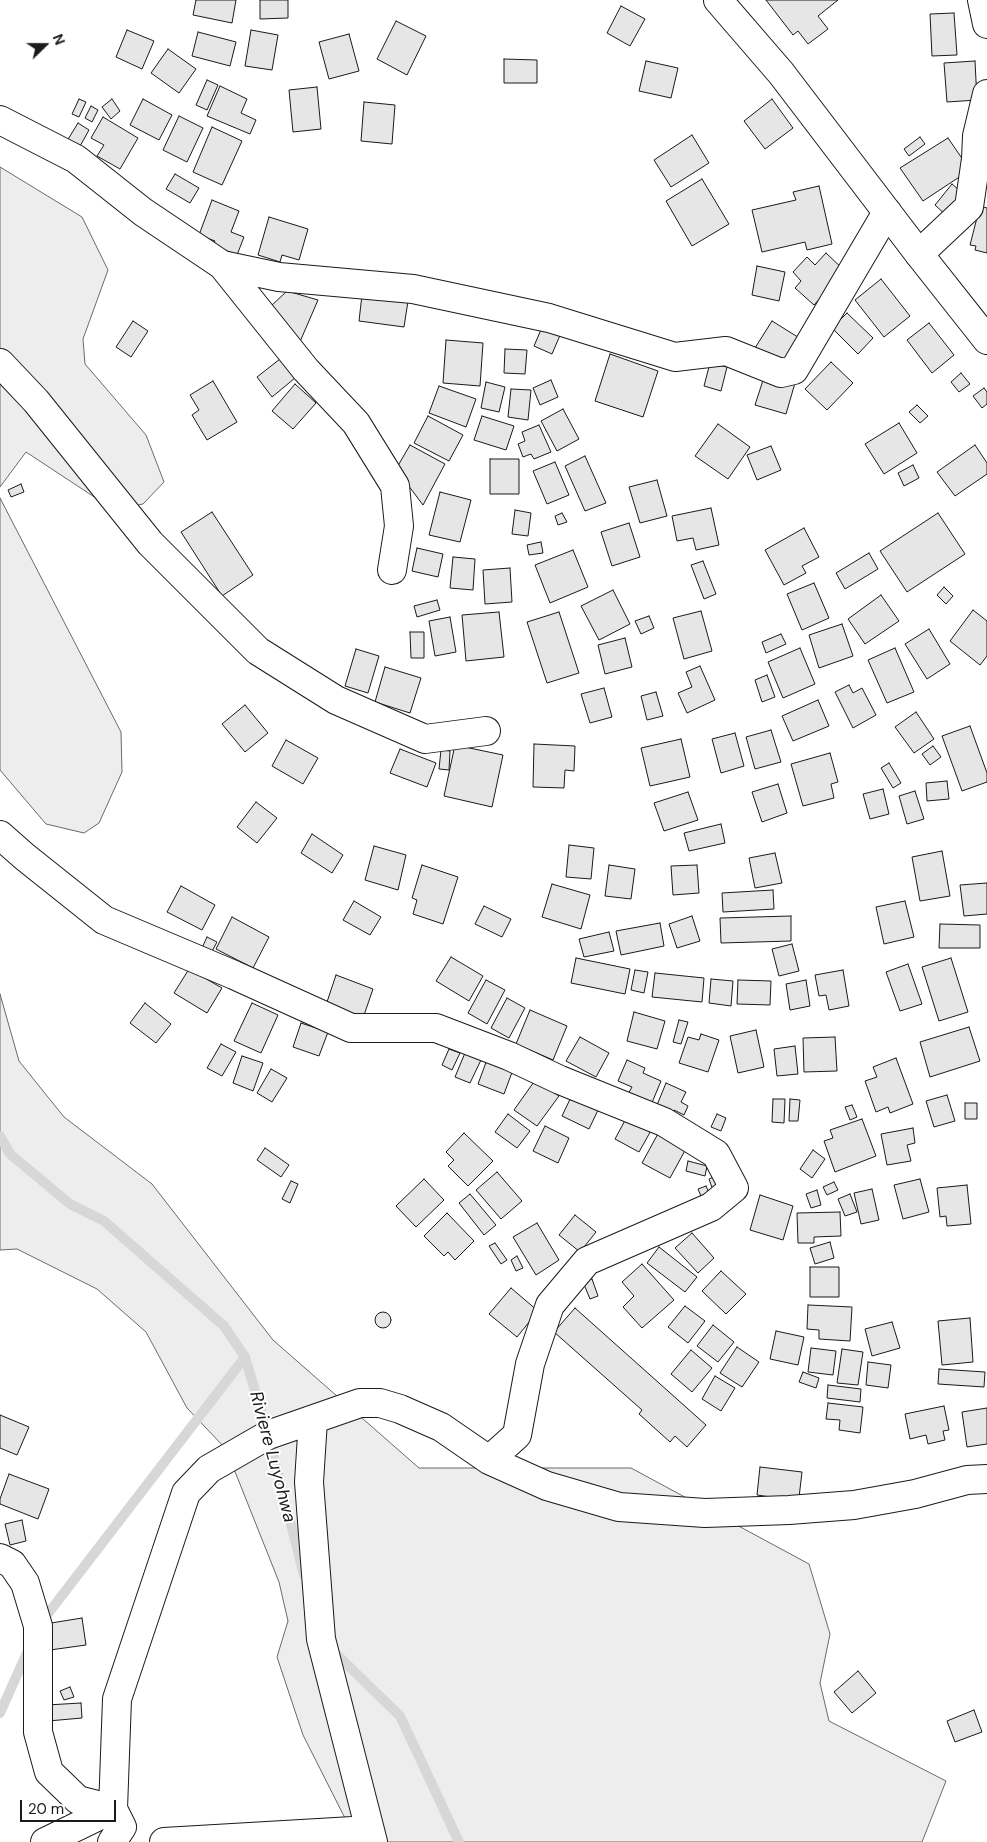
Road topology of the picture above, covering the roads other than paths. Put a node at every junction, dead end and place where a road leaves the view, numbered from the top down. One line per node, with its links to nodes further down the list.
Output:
1 (718, 0): 6 (street)
2 (982, 0): 3 (street)
3 (987, 24)
4 (987, 94): 7 (street)
5 (0, 120): 8 (street)
6 (886, 212): 7 (street); 8 (street)
7 (919, 254): 9 (street)
8 (222, 265): 11 (street)
9 (987, 340)
10 (0, 363): 12 (street)
11 (392, 570)
12 (486, 731)
13 (0, 835): 15 (street)
14 (313, 1420): 15 (street); 18 (street); 19 (street)
15 (489, 1460): 16 (street)
16 (987, 1479)
17 (0, 1558): 18 (street)
18 (113, 1809): 20 (street); 21 (street)
19 (372, 1836): 22 (street)
20 (45, 1842)
21 (112, 1842)
22 (164, 1842)

